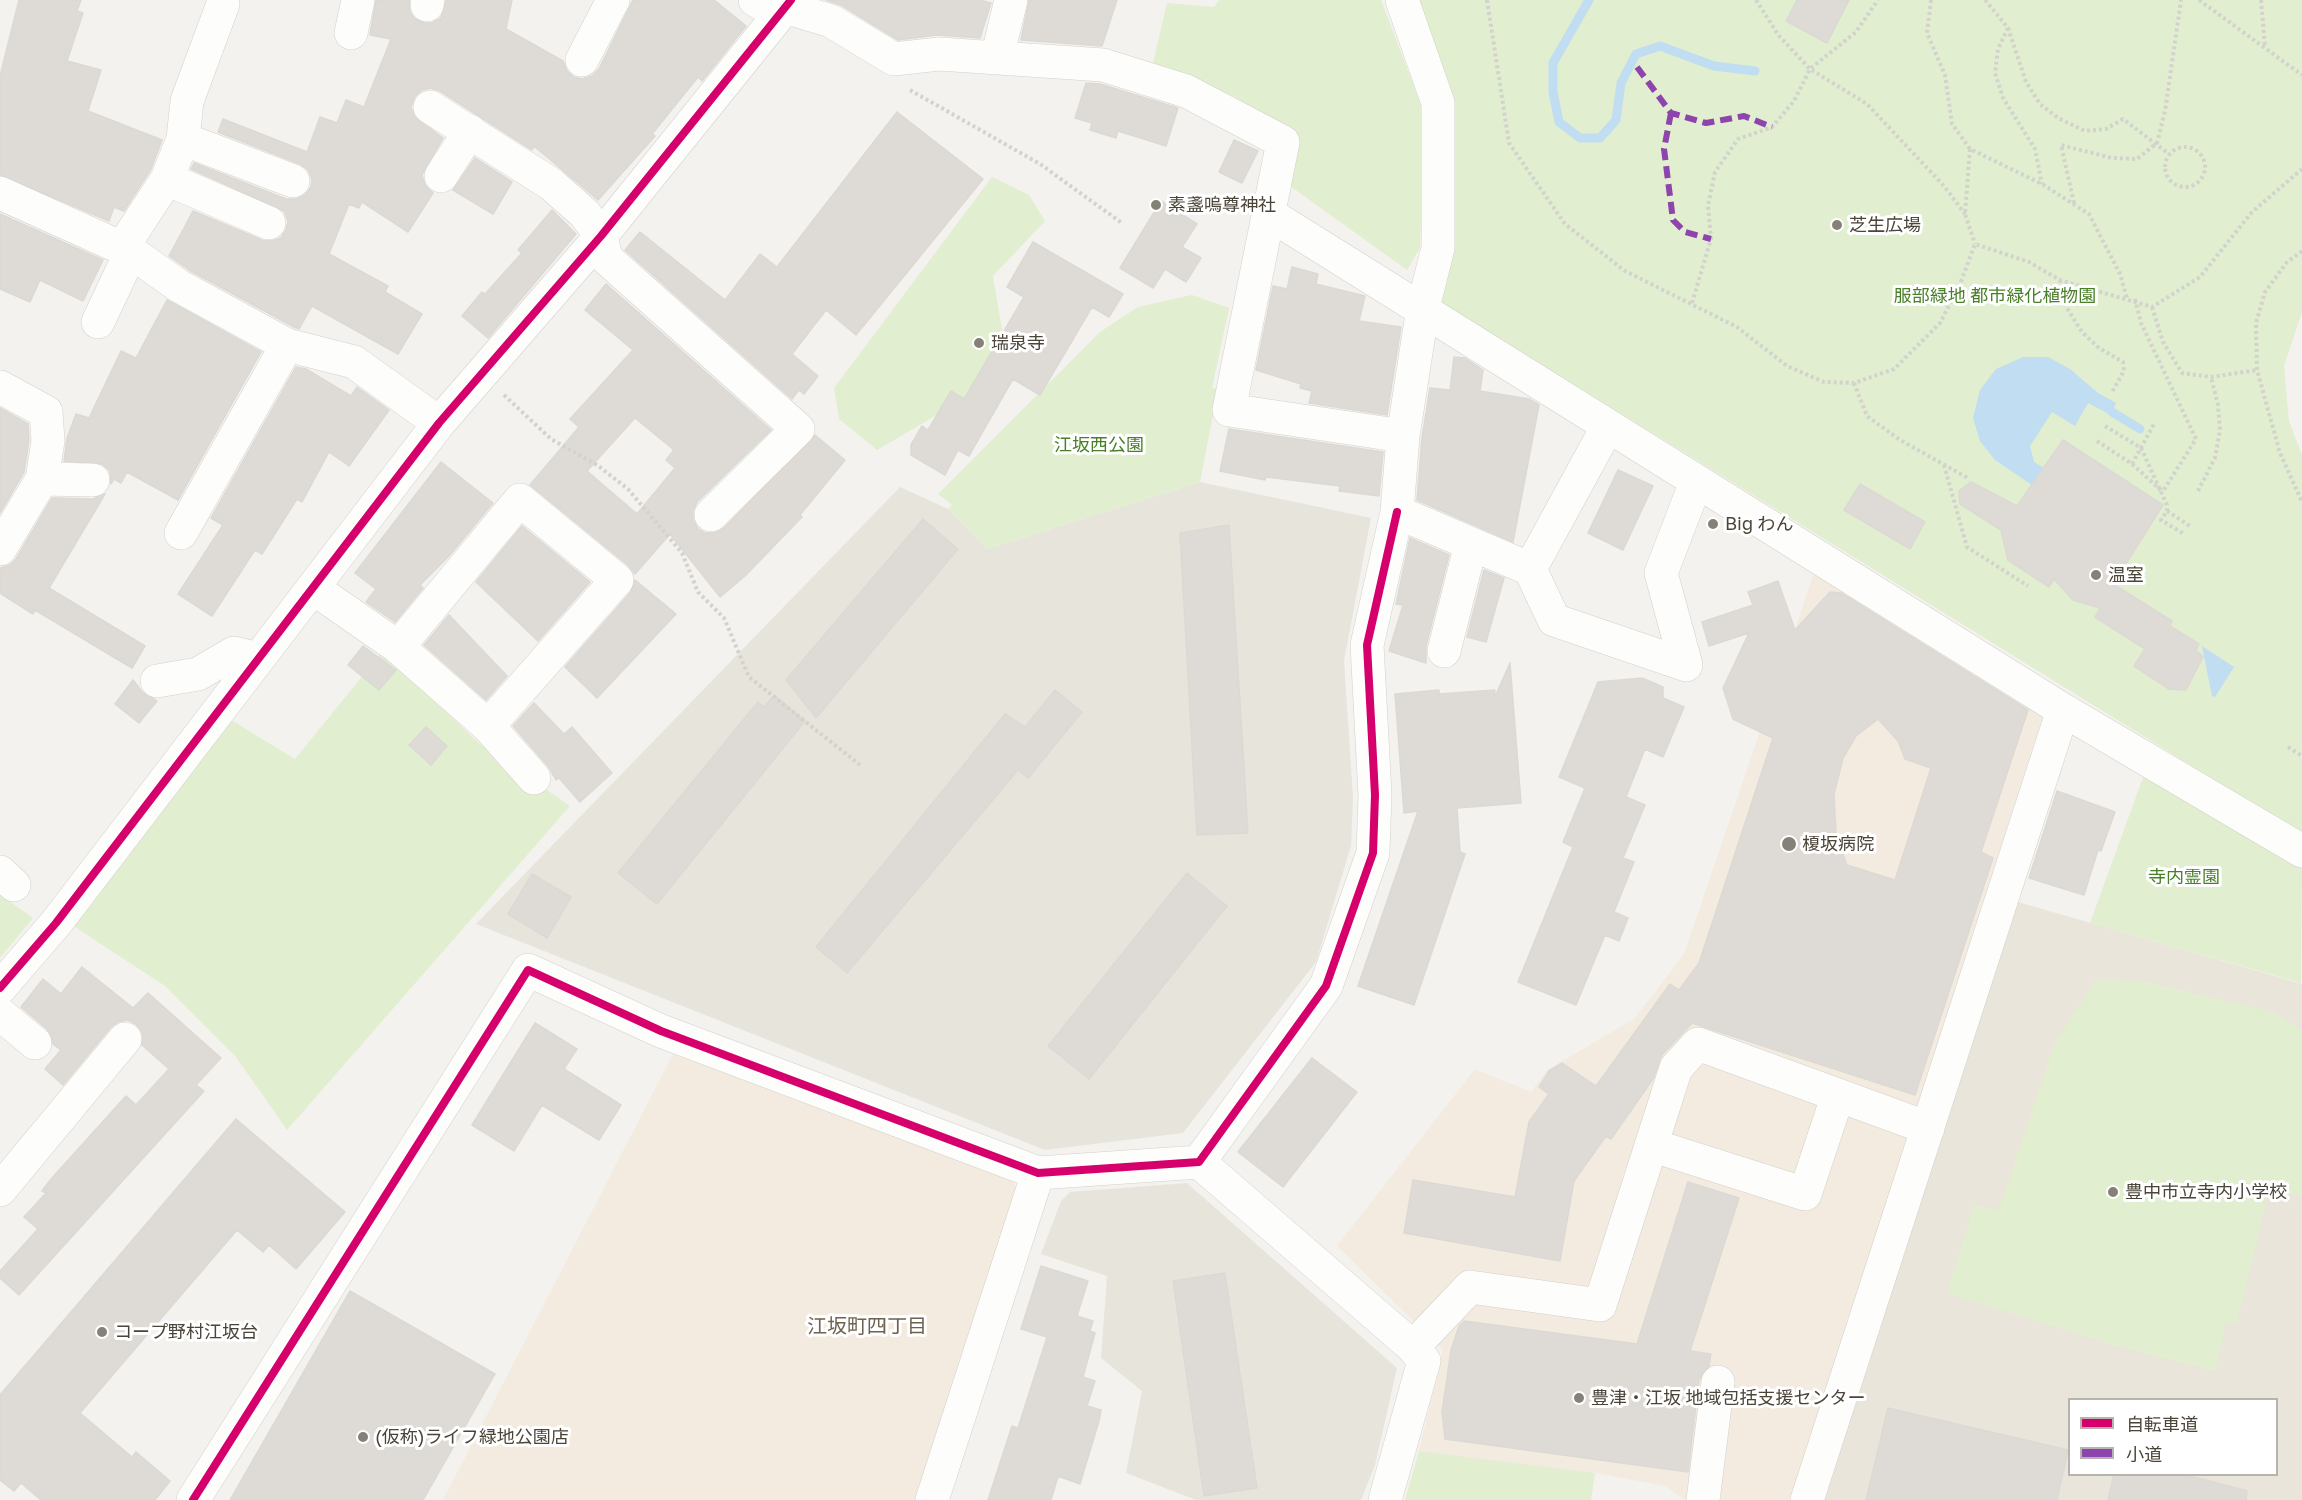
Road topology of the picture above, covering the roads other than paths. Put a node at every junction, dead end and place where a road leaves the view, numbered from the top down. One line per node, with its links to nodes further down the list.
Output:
1 (358, 0): 7 (street)
2 (613, 0): 9 (street)
3 (1011, 0): 8 (street)
4 (1402, 0): 21 (street)
5 (777, 2): 8 (street); 19 (street)
6 (224, 4): 12 (street)
7 (351, 33)
8 (997, 58): 17 (street)
9 (582, 60)
10 (430, 106): 11 (street)
11 (470, 131): 13 (street); 19 (street)
12 (183, 139): 14 (street); 15 (street)
13 (441, 176)
14 (166, 179): 18 (street); 20 (street)
15 (293, 181)
16 (0, 193): 20 (street)
17 (1269, 214): 21 (street); 27 (street)
18 (269, 223)
19 (601, 236): 25 (street); 32 (street)
20 (127, 250): 22 (street); 23 (street)
21 (1423, 308): 26 (street); 27 (street)
22 (98, 322)
23 (287, 345): 25 (street); 33 (street)
24 (0, 387): 28 (street)
25 (439, 423): 37 (street)
26 (1608, 426): 30 (street); 36 (street)
27 (1403, 436): 31 (street)
28 (42, 479): 29 (street); 35 (street)
29 (93, 480)
30 (1696, 482): 36 (street); 42 (street)
31 (1397, 512): 34 (street); 53 (street)
32 (711, 515)
33 (181, 533)
34 (1470, 544): 36 (street); 39 (street)
35 (0, 549)
36 (1530, 569)
37 (313, 588): 38 (street); 40 (street)
38 (398, 646): 43 (street); 43 (street)
39 (1444, 651)
40 (258, 659): 41 (street); 46 (street)
41 (157, 681)
42 (2063, 710): 45 (street); 51 (street)
43 (488, 726): 44 (street)
44 (534, 778)
45 (2302, 851)
46 (0, 988)
47 (0, 1014): 49 (street)
48 (125, 1039): 54 (street)
49 (35, 1043)
50 (1838, 1095): 51 (street); 52 (street); 52 (street)
51 (1928, 1128): 62 (street)
52 (1651, 1145): 56 (street)
53 (1199, 1162): 55 (street); 56 (street)
54 (6, 1170)
55 (1038, 1173): 58 (street); 59 (street)
56 (1413, 1347): 60 (street)
57 (1718, 1382): 61 (street)
58 (193, 1500)
59 (932, 1500)
60 (1385, 1500)
61 (1703, 1500)
62 (1807, 1500)

